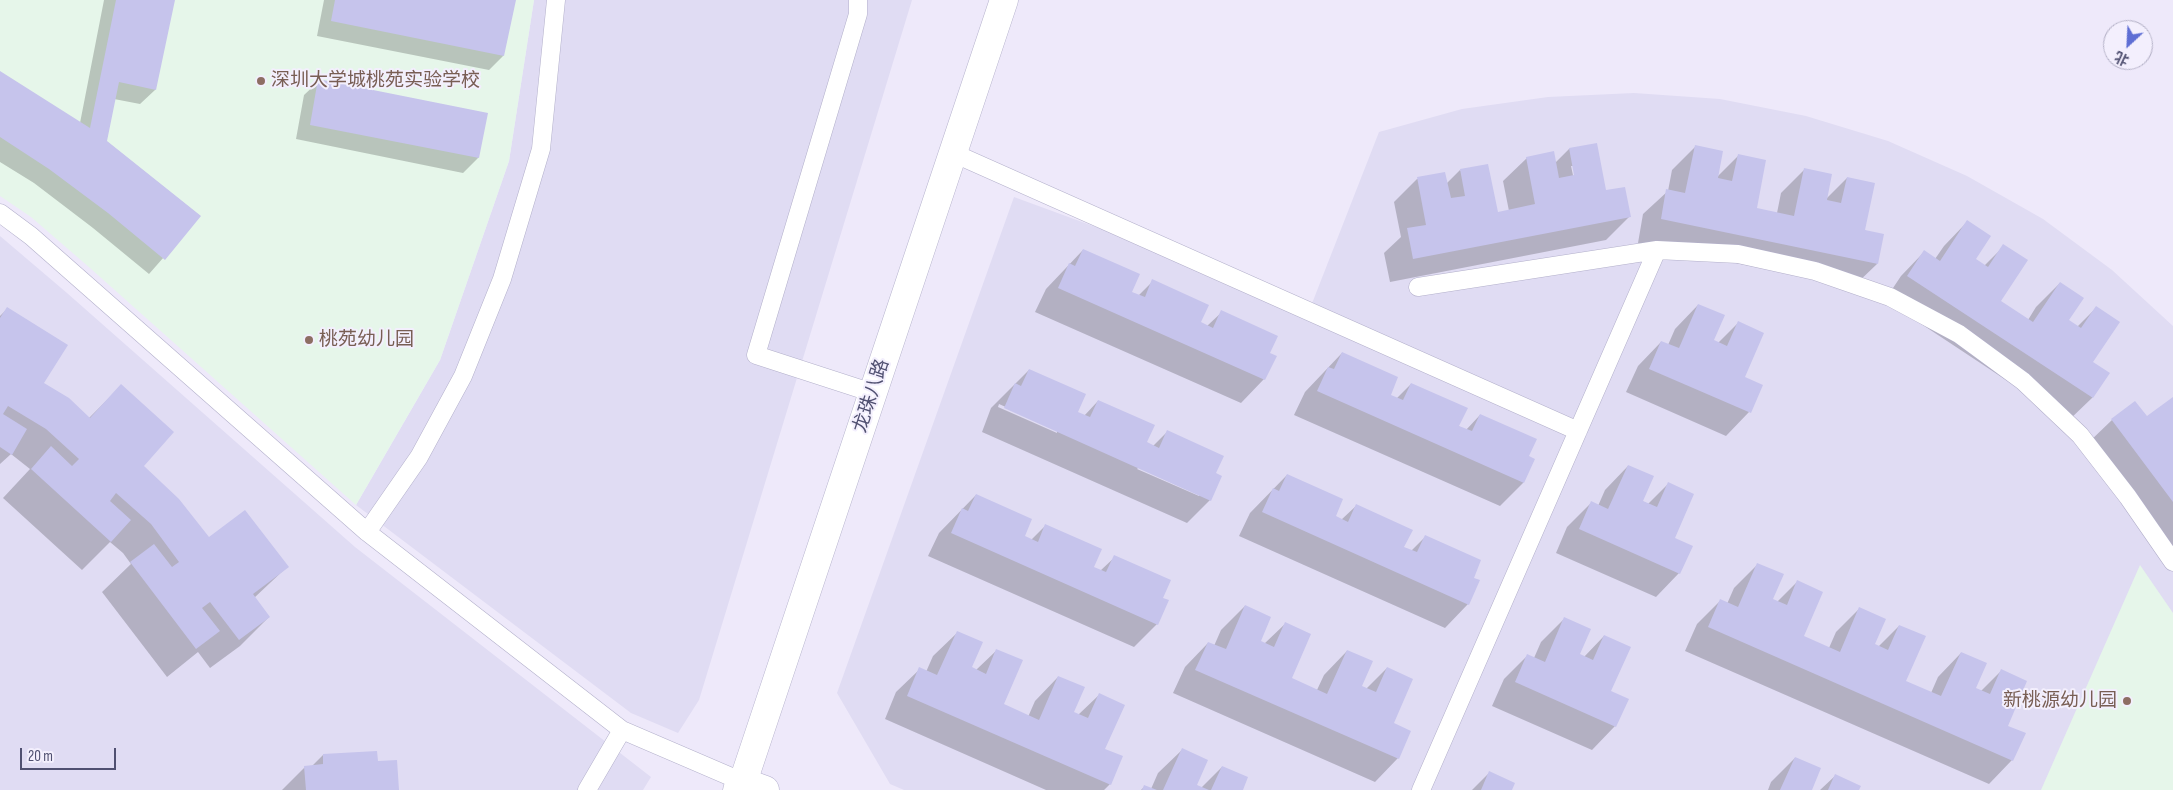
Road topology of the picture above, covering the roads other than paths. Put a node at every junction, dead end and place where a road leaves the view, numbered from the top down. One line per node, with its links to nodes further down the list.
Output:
1 (556, 0): 10 (lane)
2 (858, 0): 8 (lane)
3 (1004, 0): 4 (street, 龙珠八路)
4 (953, 153): 8 (street, 龙珠八路); 9 (lane)
5 (0, 214): 10 (lane)
6 (1657, 250): 7 (lane); 9 (lane); 11 (lane)
7 (1418, 287)
8 (873, 393): 13 (street, 龙珠八路)
9 (1578, 431): 15 (lane)
10 (367, 532): 12 (lane)
11 (2173, 562)
12 (622, 730): 13 (lane); 14 (lane)
13 (748, 787)
14 (587, 790)
15 (1421, 790)

